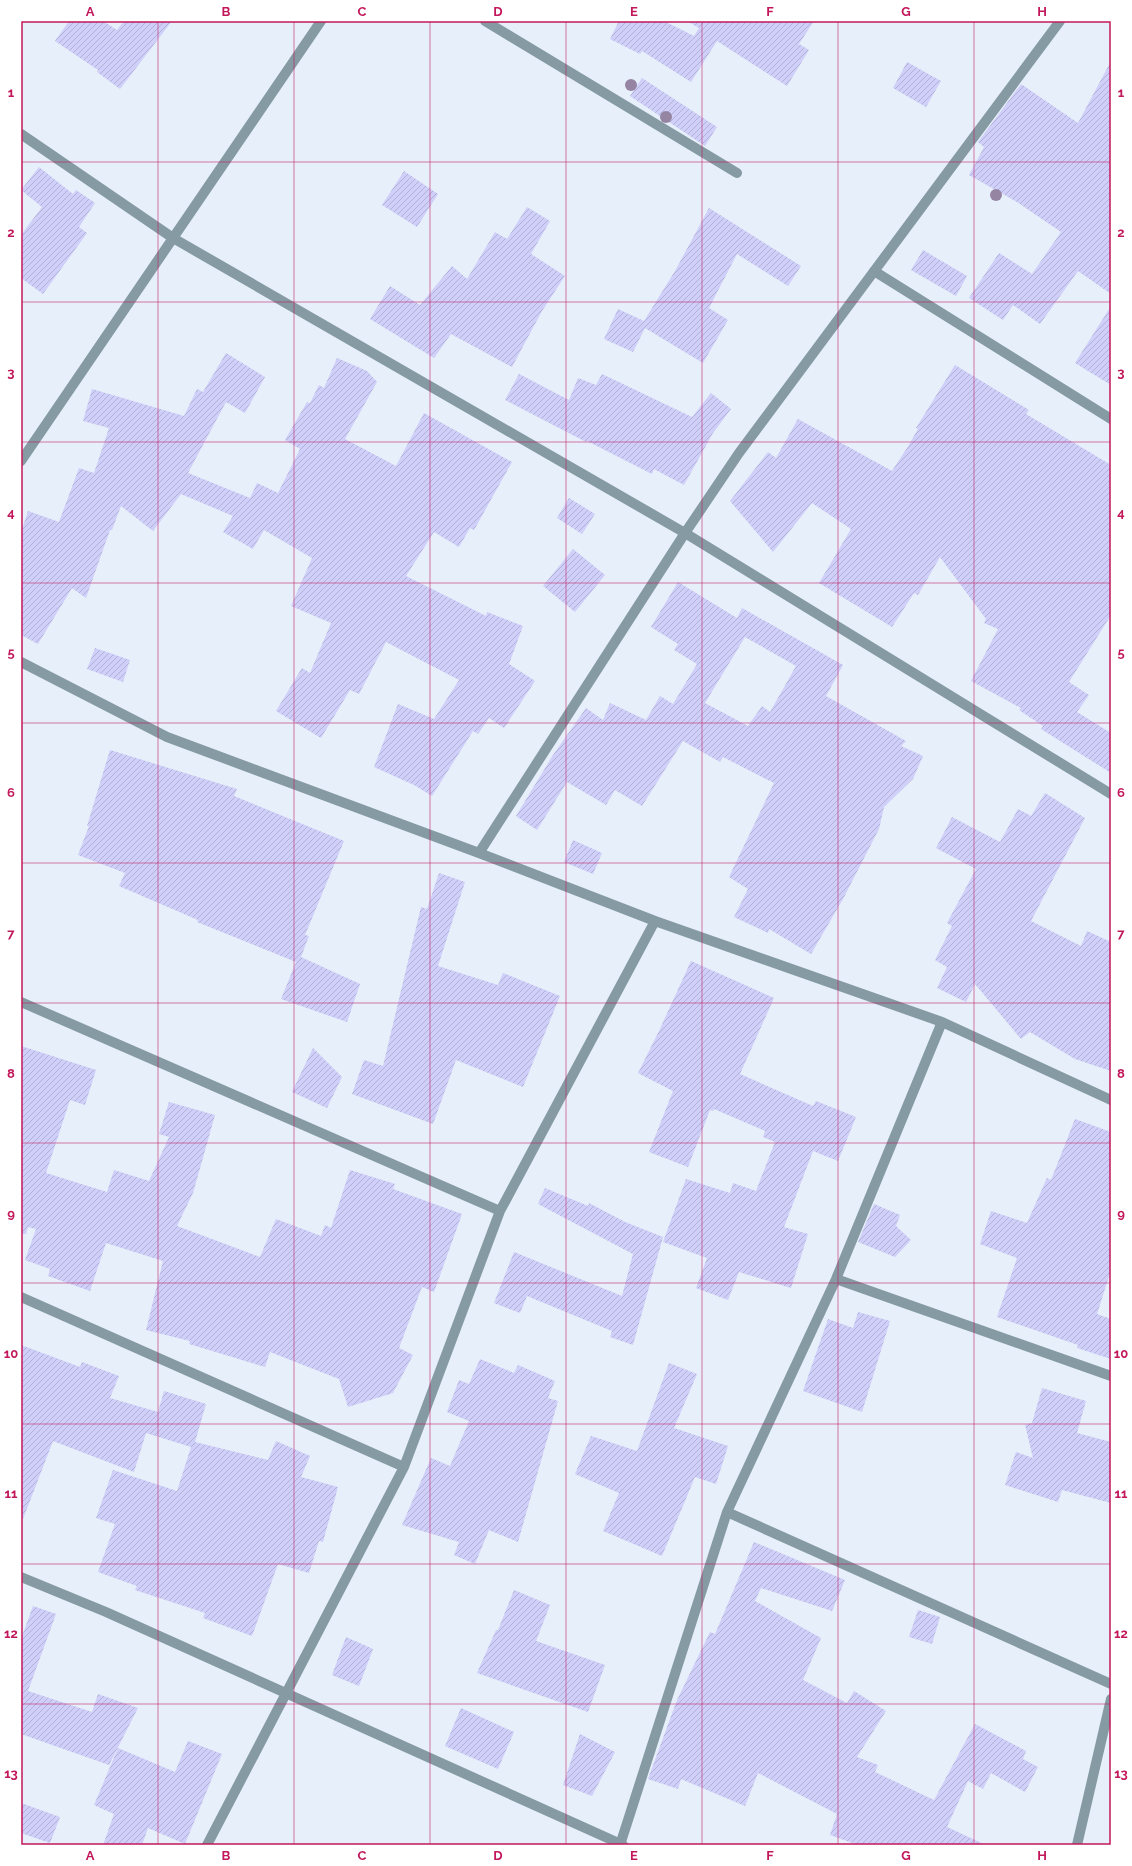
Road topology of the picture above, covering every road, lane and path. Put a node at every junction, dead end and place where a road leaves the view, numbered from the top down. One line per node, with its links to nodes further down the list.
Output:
1 (321, 21): 6 (street)
2 (485, 21): 5 (street)
3 (1060, 21): 7 (street)
4 (21, 134): 6 (street)
5 (737, 173)
6 (173, 238): 9 (street); 10 (street)
7 (874, 271): 8 (street); 10 (street)
8 (1111, 419)
9 (21, 461)
10 (685, 533): 12 (street); 13 (street)
11 (21, 662): 13 (street)
12 (1111, 794)
13 (479, 853): 14 (street)
14 (655, 921): 16 (street); 18 (street)
15 (21, 1002): 18 (street)
16 (942, 1022): 17 (street); 19 (street)
17 (1111, 1100)
18 (500, 1211): 22 (street)
19 (836, 1279): 21 (street); 23 (street)
20 (21, 1296): 22 (street)
21 (1111, 1376)
22 (404, 1467): 26 (street)
23 (727, 1512): 25 (street); 29 (street)
24 (21, 1577): 26 (street)
25 (1111, 1684)
26 (285, 1693): 28 (street); 29 (street)
27 (1111, 1699): 30 (street)
28 (206, 1845)
29 (621, 1845)
30 (1077, 1845)

